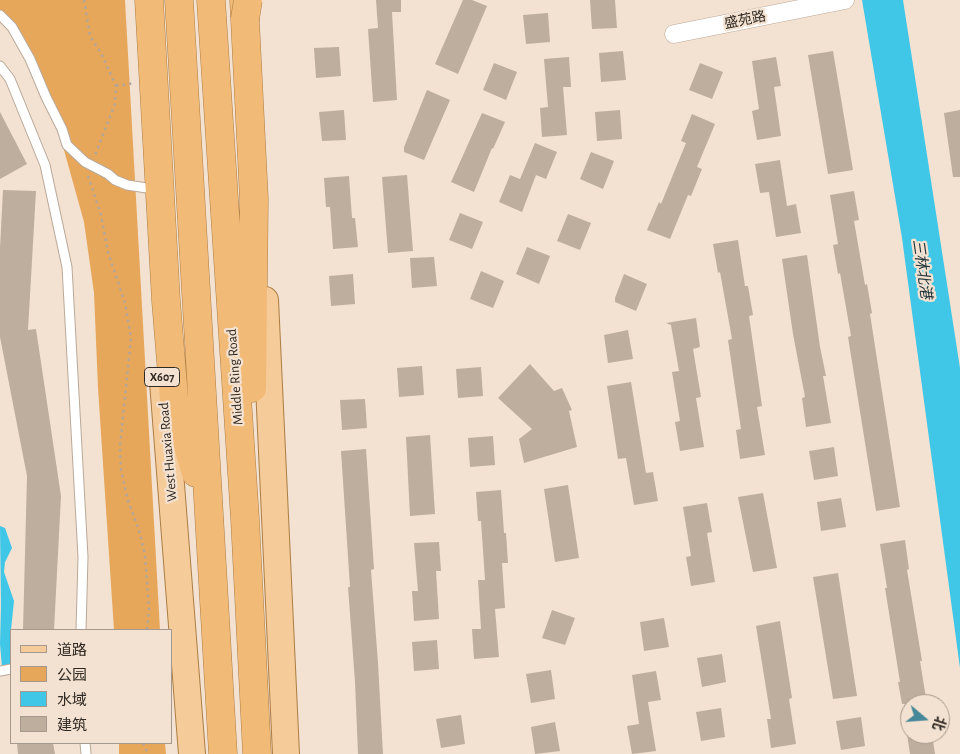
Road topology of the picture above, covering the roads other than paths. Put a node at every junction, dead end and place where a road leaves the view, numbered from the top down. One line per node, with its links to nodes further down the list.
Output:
1 (180, 0): 11 (highway)
2 (211, 0): 10 (highway, Middle Ring Road)
3 (845, 0): 7 (street, 盛苑路)
4 (146, 1): 9 (main road, West Huaxia Road / X607); 11 (highway)
5 (246, 5): 10 (highway); 16 (main road)
6 (0, 15): 9 (lane)
7 (674, 34)
8 (0, 66): 12 (lane)
9 (147, 188): 13 (main road, West Huaxia Road / X607)
10 (245, 520): 15 (highway, Middle Ring Road)
11 (210, 523): 14 (highway)
12 (81, 629)
13 (192, 754)
14 (223, 754)
15 (257, 754)
16 (286, 754)

